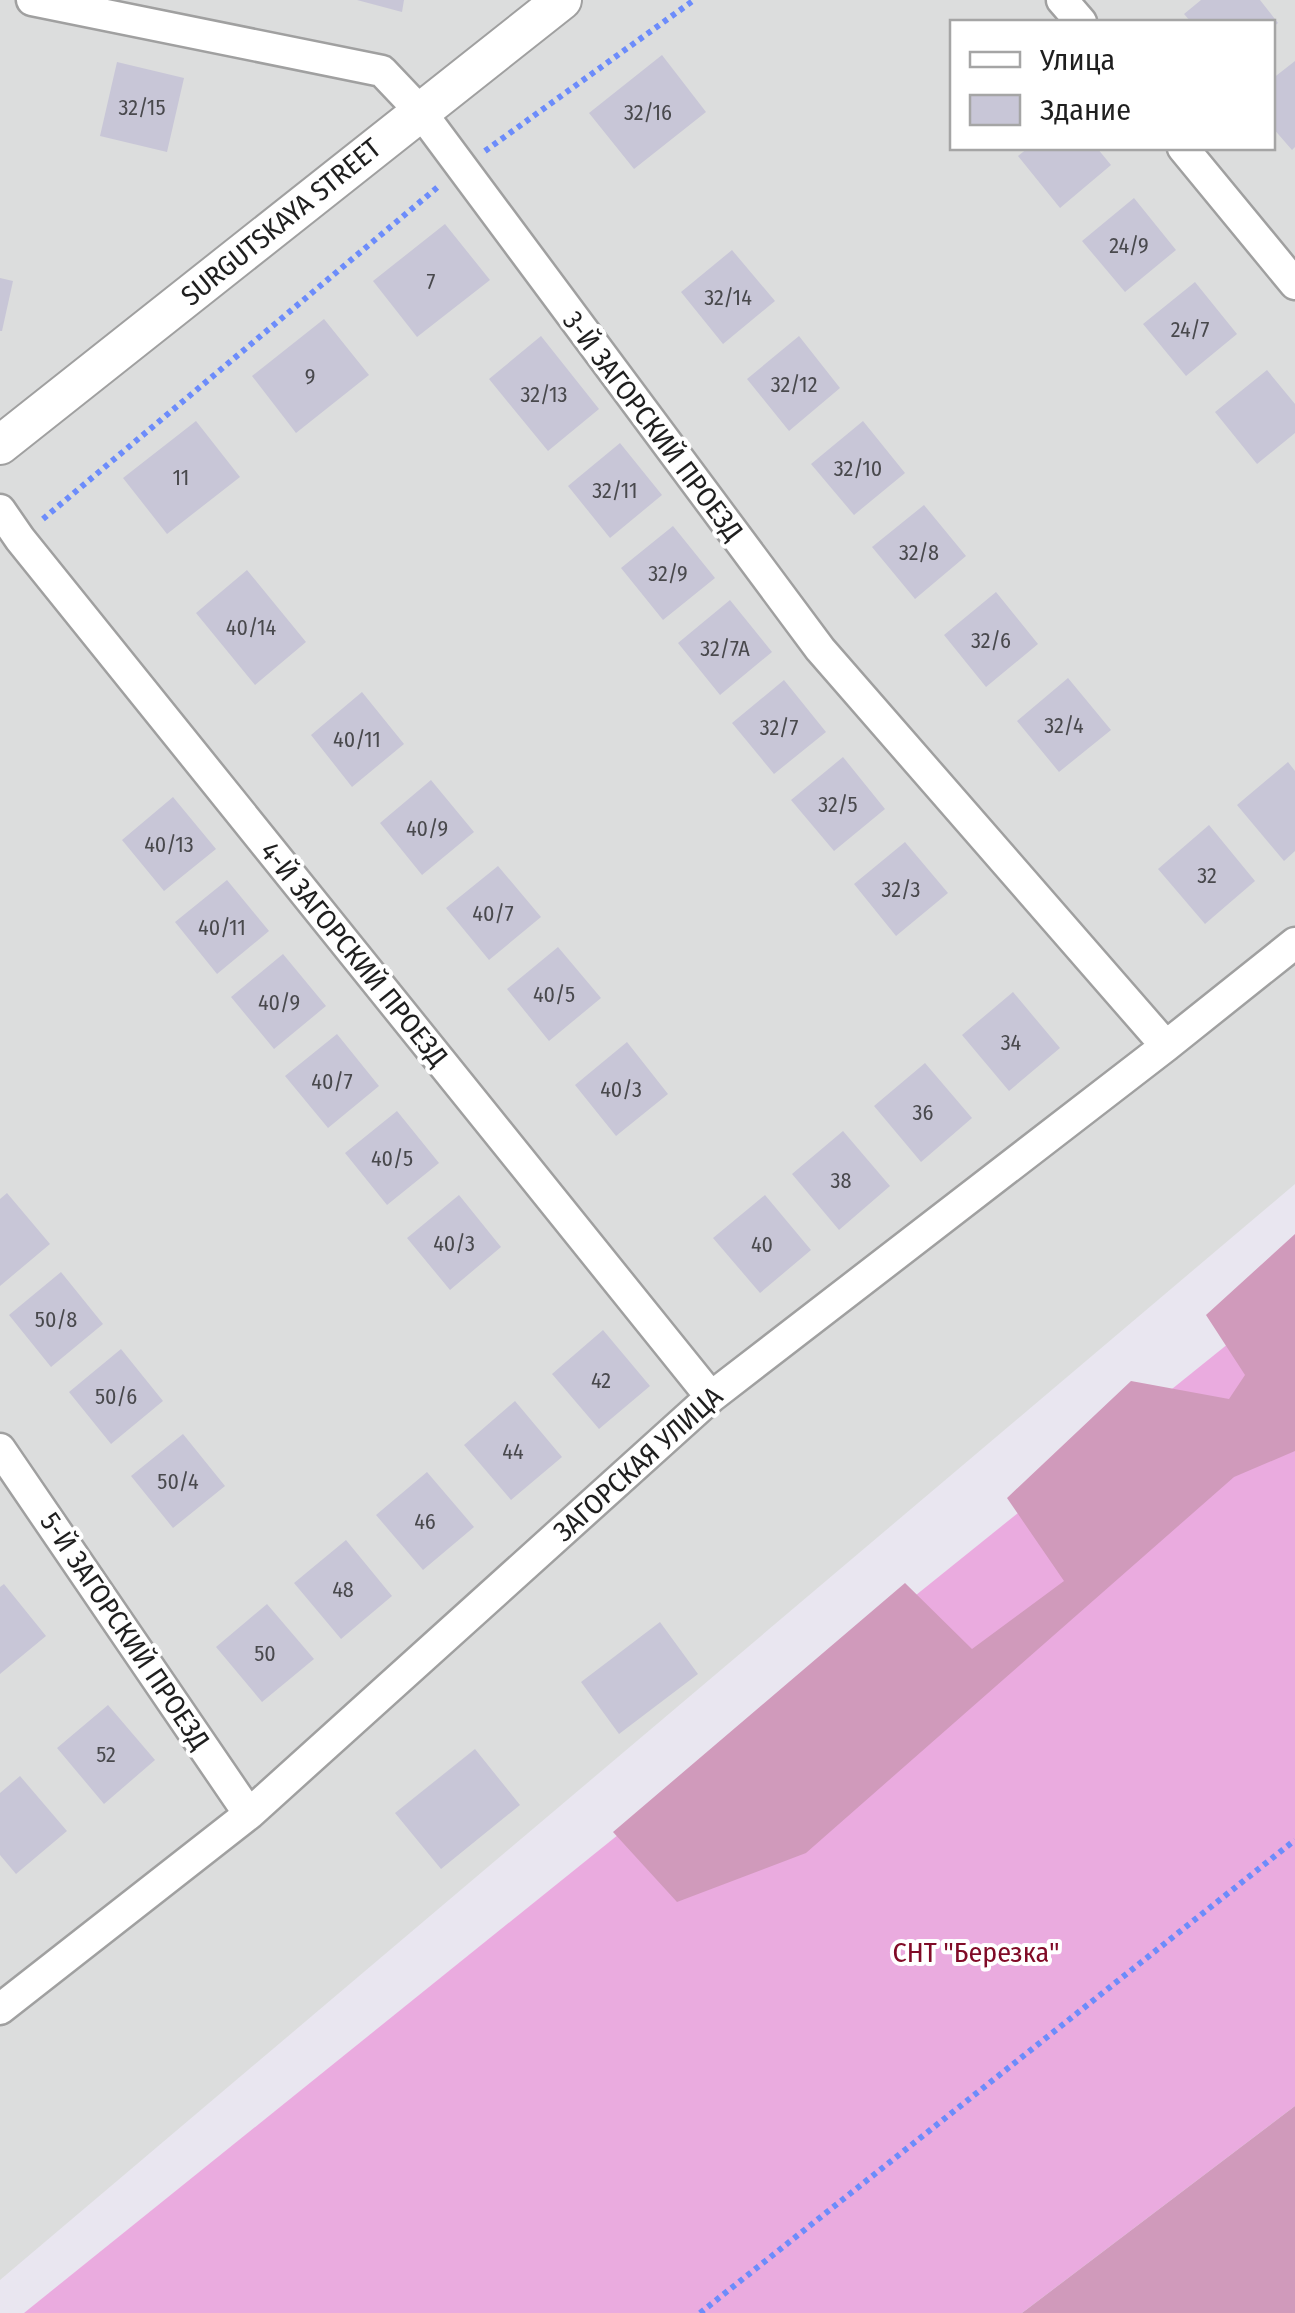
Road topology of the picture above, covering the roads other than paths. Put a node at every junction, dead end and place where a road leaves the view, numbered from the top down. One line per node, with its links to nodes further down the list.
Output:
1 (32, 0): 5 (street, 3-Й ЗАГОРСКИЙ ПРОЕЗД)
2 (562, 0): 5 (street, SURGUTSKAYA STREET)
3 (1062, 0): 4 (street)
4 (1079, 20)
5 (420, 111): 8 (street, SURGUTSKAYA STREET); 11 (street, 3-Й ЗАГОРСКИЙ ПРОЕЗД)
6 (1185, 150): 7 (street)
7 (1295, 284)
8 (0, 446)
9 (0, 510): 12 (street, 4-Й ЗАГОРСКИЙ ПРОЕЗД)
10 (1295, 943): 11 (street, ЗАГОРСКАЯ УЛИЦА)
11 (1166, 1046): 12 (street, ЗАГОРСКАЯ УЛИЦА)
12 (710, 1397): 14 (street, ЗАГОРСКАЯ УЛИЦА)
13 (0, 1449): 14 (street, 5-Й ЗАГОРСКИЙ ПРОЕЗД)
14 (249, 1814): 15 (street, ЗАГОРСКАЯ УЛИЦА)
15 (0, 2009)

